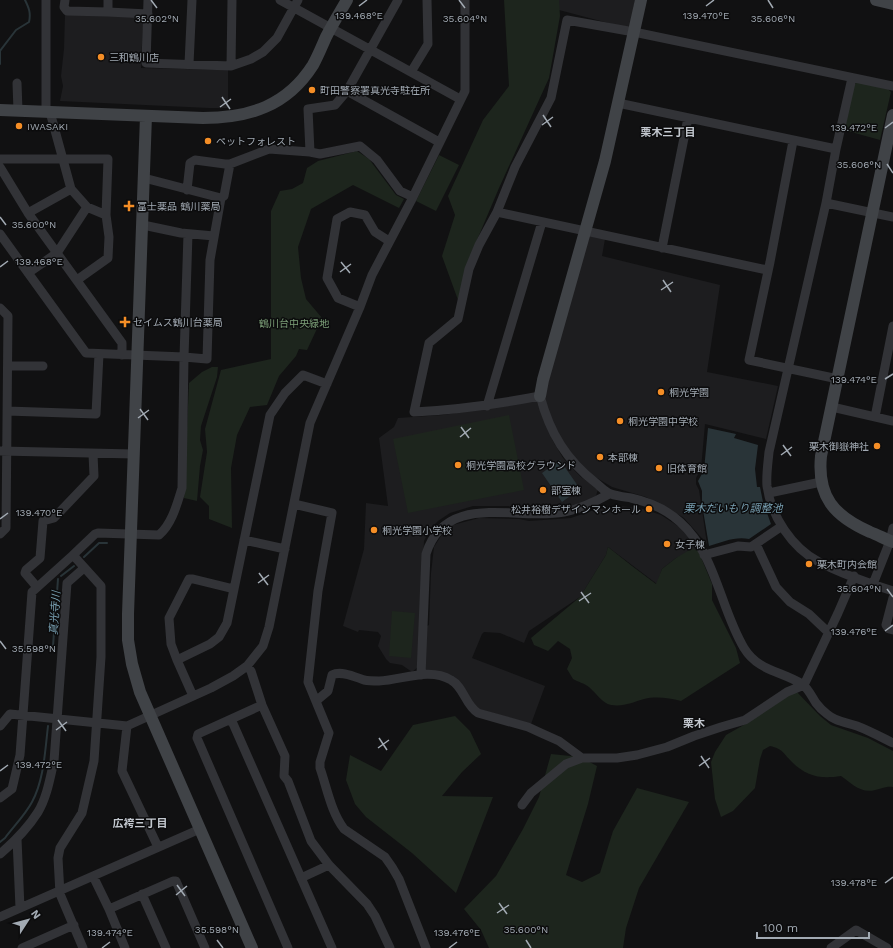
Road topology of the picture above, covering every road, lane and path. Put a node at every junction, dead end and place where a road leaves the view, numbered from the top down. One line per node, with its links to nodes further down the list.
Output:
1 (46, 0): 32 (street)
2 (64, 0): 16 (street)
3 (108, 0): 16 (street)
4 (148, 0): 17 (street)
5 (192, 0): 21 (street)
6 (232, 0): 22 (street)
7 (280, 0): 14 (street)
8 (347, 0): 18 (street)
9 (398, 0): 20 (street)
10 (427, 0): 23 (street)
11 (465, 0): 28 (street)
12 (641, 0): 19 (street)
13 (876, 0): 15 (street)
14 (296, 4): 18 (street); 22 (street)
15 (893, 4)
16 (108, 12): 17 (street)
17 (148, 14): 21 (street)
18 (331, 28): 20 (street); 34 (street)
19 (634, 32): 24 (street); 29 (street); 51 (street)
20 (370, 50): 23 (street); 27 (street)
21 (189, 64): 22 (street)
22 (231, 66)
23 (411, 72): 28 (street)
24 (852, 78): 26 (street); 38 (street)
25 (17, 83): 31 (street)
26 (893, 86)
27 (347, 91): 37 (street); 39 (street)
28 (460, 99): 37 (street)
29 (618, 103): 35 (street); 58 (street)
30 (0, 110): 31 (street)
31 (18, 111): 32 (street)
32 (48, 112): 34 (street); 41 (street)
33 (893, 115): 53 (street)
34 (146, 116): 44 (street)
35 (688, 118): 36 (street); 63 (street)
36 (793, 141): 38 (street); 65 (street)
37 (439, 142): 48 (street)
38 (836, 149): 49 (street)
39 (310, 152): 42 (street); 48 (street)
40 (0, 158): 41 (street)
41 (63, 158): 45 (street); 54 (street)
42 (230, 164): 46 (street); 47 (street)
43 (0, 167): 52 (street)
44 (144, 178): 46 (street); 57 (street)
45 (70, 189): 50 (street); 52 (street)
46 (187, 190): 47 (street)
47 (221, 198): 61 (street)
48 (412, 198): 62 (street)
49 (826, 203): 53 (street); 77 (street)
50 (87, 206): 54 (street); 64 (street)
51 (497, 212): 56 (street); 81 (street)
52 (28, 213): 64 (street)
53 (873, 213): 55 (street); 78 (street)
54 (106, 215): 67 (street)
55 (893, 217)
56 (542, 222): 58 (street); 81 (street)
57 (142, 225): 60 (street); 73 (street)
58 (585, 231): 63 (street); 80 (street)
59 (0, 234): 66 (street)
60 (188, 234): 61 (street); 74 (street)
61 (214, 236): 74 (street)
62 (389, 242): 68 (street); 68 (street)
63 (662, 248): 65 (street)
64 (57, 253): 66 (street); 67 (street)
65 (767, 270): 77 (street)
66 (28, 273): 71 (street)
67 (77, 280): 72 (street)
68 (360, 307): 79 (street)
69 (0, 308): 75 (street)
70 (893, 326): 84 (street)
71 (99, 354): 72 (street); 83 (street)
72 (122, 354): 73 (street)
73 (138, 355): 74 (street); 88 (street)
74 (184, 357): 96 (street)
75 (8, 366): 76 (street); 83 (street)
76 (43, 366)
77 (788, 368): 78 (street); 90 (street)
78 (838, 379): 82 (street)
79 (327, 384): 92 (street); 97 (street)
80 (540, 396): 81 (street); 91 (street)
81 (487, 406)
82 (832, 407): 84 (street); 89 (street)
83 (7, 411): 86 (street)
84 (875, 417): 85 (street)
85 (893, 421)
86 (3, 451): 87 (street); 95 (street)
87 (93, 454): 88 (street); 106 (street)
88 (134, 454): 96 (street)
89 (821, 482): 90 (street); 98 (street)
90 (768, 493): 93 (street)
91 (609, 494): 102 (street); 114 (street)
92 (294, 504): 100 (street); 117 (street)
93 (782, 526): 99 (street); 104 (street)
94 (893, 528): 98 (street)
95 (0, 534)
96 (131, 534): 101 (street); 120 (street)
97 (244, 540): 100 (street); 107 (street)
98 (892, 541): 105 (street)
99 (756, 544): 102 (street); 111 (street)
100 (285, 549): 113 (street)
101 (73, 555): 103 (street); 106 (street)
102 (704, 555): 115 (street)
103 (84, 568): 121 (street); 123 (street)
104 (854, 576): 105 (street); 111 (street)
105 (873, 584): 108 (street)
106 (37, 587): 119 (street)
107 (234, 589): 112 (street); 112 (street)
108 (893, 591)
109 (893, 598): 110 (street)
110 (893, 630)
111 (829, 632): 115 (street)
112 (177, 660): 116 (street)
113 (247, 666): 116 (street); 118 (street)
114 (421, 675): 117 (street); 127 (street)
115 (804, 685): 126 (street); 127 (street)
116 (193, 696): 120 (street)
117 (316, 701): 152 (street)
118 (262, 705): 122 (street); 134 (street)
119 (23, 716): 121 (street); 124 (street); 128 (street)
120 (151, 716): 125 (street); 130 (street)
121 (56, 719): 123 (street); 131 (street)
122 (231, 719): 136 (street); 150 (street)
123 (97, 723): 125 (street); 137 (street)
124 (0, 726)
125 (127, 726): 132 (street)
126 (893, 743)
127 (582, 758): 129 (street)
128 (0, 798)
129 (522, 805)
130 (200, 829): 132 (street); 149 (street)
131 (17, 839): 133 (street); 139 (street)
132 (158, 847): 135 (street)
133 (0, 854)
134 (329, 865): 136 (street); 143 (street)
135 (93, 876): 137 (street); 140 (street)
136 (301, 878): 151 (street)
137 (59, 890): 139 (street); 142 (street)
138 (142, 894): 140 (street); 147 (street); 148 (street)
139 (20, 908): 141 (street)
140 (109, 909): 146 (street)
141 (0, 916)
142 (74, 925): 144 (street); 145 (street)
143 (388, 947)
144 (22, 948)
145 (83, 948)
146 (125, 948)
147 (166, 948)
148 (205, 948)
149 (252, 948)
150 (288, 948)
151 (332, 948)
152 (426, 948)
153 (831, 948): 154 (street)
154 (887, 948)

